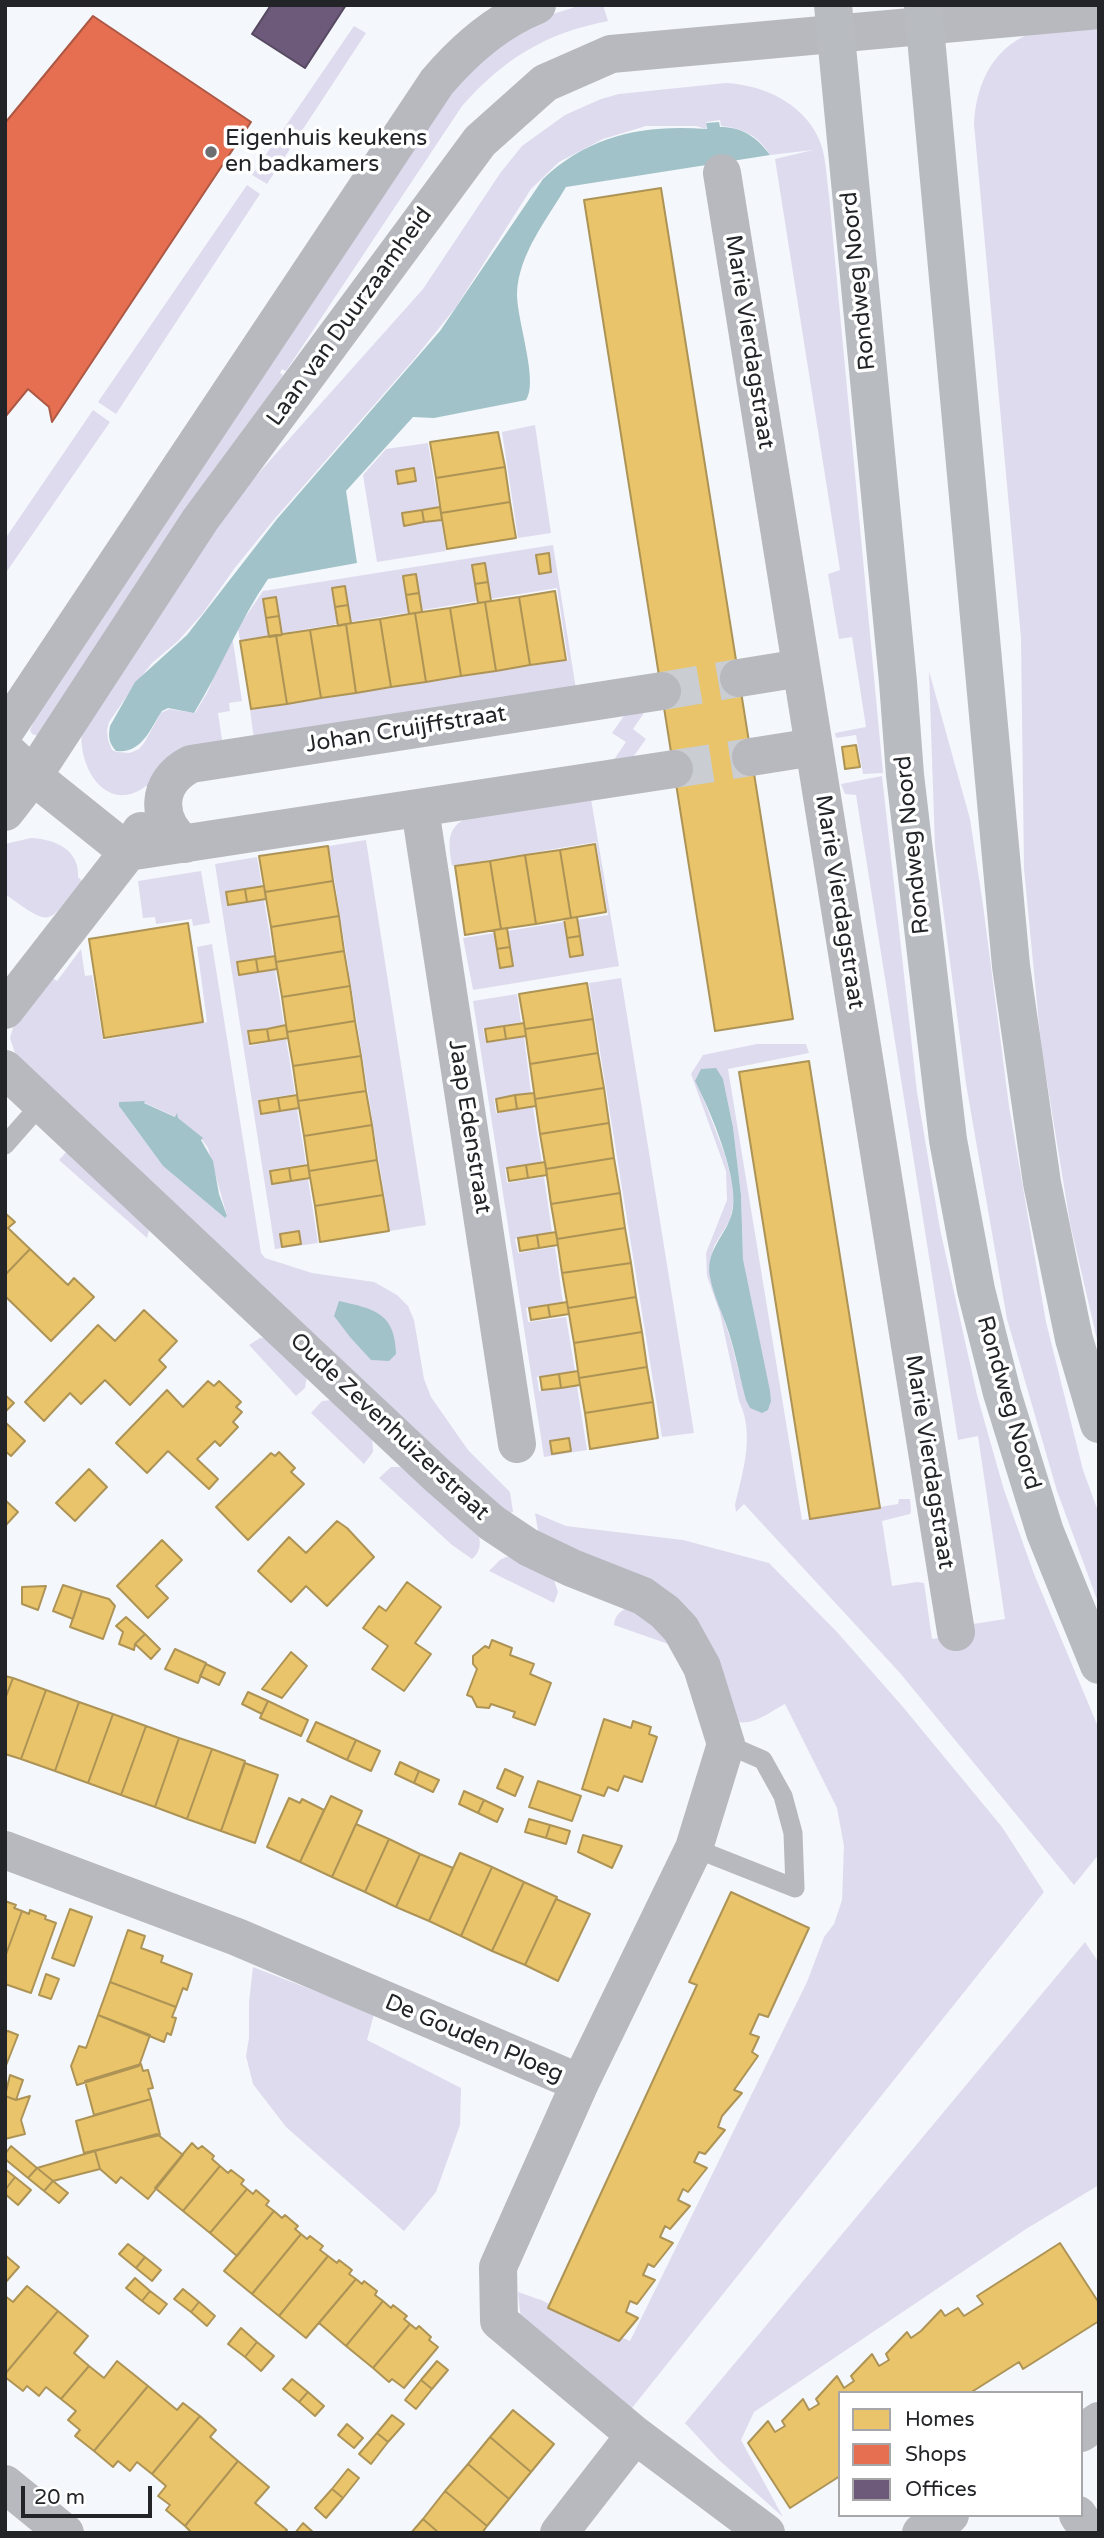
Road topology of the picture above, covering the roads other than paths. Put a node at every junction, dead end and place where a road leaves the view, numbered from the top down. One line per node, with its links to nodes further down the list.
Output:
1 (537, 5): 9 (street)
2 (1099, 10): 3 (street, Laan van Duurzaamheid)
3 (924, 15): 4 (street, Laan van Duurzaamheid); 24 (main road)
4 (834, 19): 14 (street, Laan van Duurzaamheid); 27 (main road, Rondweg Noord)
5 (722, 173): 6 (street, Marie Vierdagstraat)
6 (801, 667): 7 (street); 10 (street, Marie Vierdagstraat)
7 (739, 678)
8 (662, 691): 15 (street, Johan Cruijffstraat)
9 (5, 731)
10 (814, 747): 12 (street); 26 (street, Marie Vierdagstraat)
11 (5, 750): 14 (street)
12 (751, 757)
13 (656, 772): 16 (street)
14 (19, 777): 17 (street, Laan van Duurzaamheid); 19 (street)
15 (164, 794): 18 (street); 19 (street, Johan Cruijffstraat)
16 (420, 809): 18 (street); 25 (street, Jaap Edenstraat)
17 (5, 812)
18 (185, 844): 19 (street)
19 (128, 852): 20 (street)
20 (5, 1010)
21 (5, 1069): 22 (street, Oude Zevenhuizerstraat)
22 (43, 1103): 23 (lane); 28 (street, Oude Zevenhuizerstraat)
23 (5, 1144)
24 (1099, 1424)
25 (517, 1444)
26 (956, 1632)
27 (1099, 1665)
28 (726, 1744): 29 (street); 29 (lane)
29 (694, 1848): 31 (street)
30 (5, 1850): 31 (street, De Gouden Ploeg)
31 (580, 2083): 34 (street, De Gouden Ploeg)
32 (1099, 2421): 33 (street)
33 (1083, 2432)
34 (635, 2435): 39 (street); 40 (street, De Gouden Ploeg)
35 (5, 2484): 38 (street)
36 (947, 2517): 41 (street)
37 (1079, 2517): 42 (street)
38 (65, 2533)
39 (559, 2533)
40 (766, 2533)
41 (921, 2533)
42 (1090, 2533)

